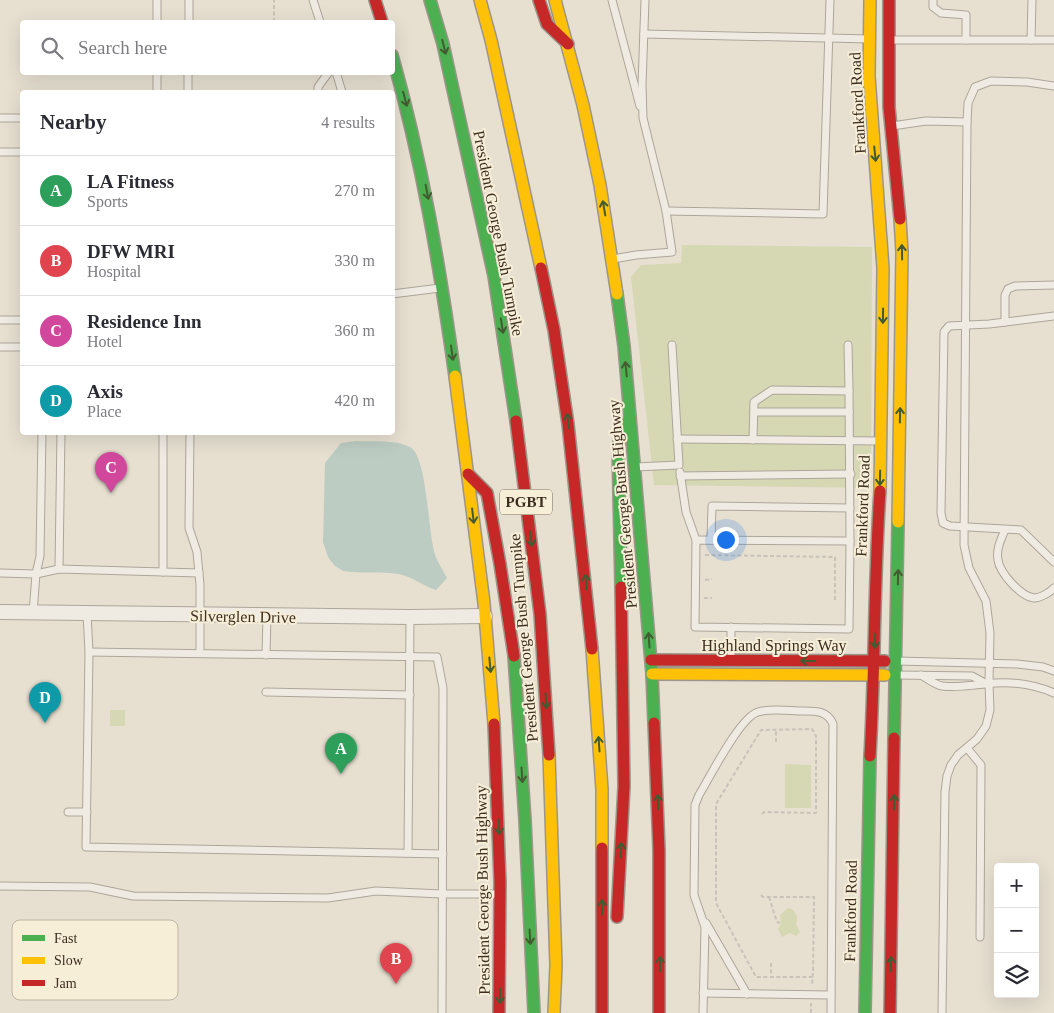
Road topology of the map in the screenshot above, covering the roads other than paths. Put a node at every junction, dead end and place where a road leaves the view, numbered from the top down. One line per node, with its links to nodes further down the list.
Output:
1 (157, 0): 16 (lane)
2 (189, 0): 17 (lane)
3 (313, 0): 18 (lane)
4 (375, 0): 19 (main road)
5 (430, 0): 133 (main road, President George Bush Turnpike / PGBT, one-way to 133)
6 (480, 0): 126 (main road, President George Bush Turnpike / PGBT, one-way to 6)
7 (539, 0): 27 (main road)
8 (555, 0): 27 (main road, President George Bush Highway)
9 (612, 0): 40 (lane)
10 (645, 0): 20 (lane)
11 (830, 0): 21 (lane)
12 (870, 0): 22 (main road, Frankford Road)
13 (889, 0): 23 (main road, Frankford Road)
14 (933, 0): 24 (lane)
15 (1032, 0): 25 (lane)
16 (157, 20)
17 (189, 20)
18 (319, 20)
19 (381, 20)
20 (644, 34): 21 (lane); 40 (lane)
21 (828, 38): 22 (lane); 45 (lane)
22 (870, 39): 23 (main road); 70 (main road, Frankford Road, one-way to 70)
23 (888, 40): 24 (lane); 42 (main road, Frankford Road)
24 (966, 40): 25 (lane)
25 (1031, 40): 26 (lane)
26 (1054, 40)
27 (568, 44): 46 (main road, President George Bush Highway, one-way to 27)
28 (395, 65): 48 (main road, President George Bush Highway, one-way to 48)
29 (157, 75): 34 (lane)
30 (188, 75): 35 (lane)
31 (327, 75): 36 (lane)
32 (337, 75): 37 (lane)
33 (1054, 86): 41 (lane)
34 (157, 90)
35 (188, 90)
36 (318, 90)
37 (341, 90)
38 (0, 118): 39 (lane)
39 (20, 118)
40 (643, 118): 45 (lane)
41 (967, 122): 42 (lane); 54 (lane)
42 (891, 126): 103 (main road, Frankford Road, one-way to 42)
43 (0, 152): 44 (lane)
44 (20, 152)
45 (666, 211): 46 (lane)
46 (612, 259): 62 (main road, President George Bush Highway, one-way to 46)
47 (1054, 285): 53 (lane)
48 (443, 288): 49 (lane); 73 (main road, President George Bush Highway, one-way to 73)
49 (395, 294)
50 (1054, 316): 53 (lane)
51 (0, 320): 52 (lane)
52 (20, 320)
53 (1005, 322): 54 (lane)
54 (965, 325): 77 (lane); 77 (lane)
55 (672, 345): 67 (lane)
56 (848, 345): 59 (lane)
57 (0, 346): 58 (lane)
58 (20, 347)
59 (849, 391): 60 (lane); 61 (lane)
60 (754, 412): 61 (lane); 68 (lane)
61 (849, 412): 69 (lane)
62 (630, 417): 72 (main road, President George Bush Highway); 126 (main road, one-way to 62)
63 (42, 435): 87 (lane)
64 (61, 435): 83 (lane)
65 (163, 435): 84 (lane)
66 (190, 435): 86 (lane)
67 (677, 439): 68 (lane); 71 (lane)
68 (753, 440): 69 (lane)
69 (850, 441): 70 (lane); 74 (lane)
70 (881, 441): 104 (main road, Frankford Road, one-way to 104)
71 (679, 465): 72 (lane); 75 (lane)
72 (635, 467): 101 (main road, President George Bush Highway, one-way to 72)
73 (468, 474): 94 (main road, President George Bush Highway, one-way to 94); 132 (main road, one-way to 132)
74 (850, 474): 75 (lane); 76 (lane)
75 (680, 476): 79 (lane)
76 (850, 508): 80 (lane); 81 (lane)
77 (964, 527): 78 (lane); 105 (lane)
78 (1005, 530): 82 (lane); 88 (lane)
79 (696, 540): 80 (lane); 96 (lane)
80 (711, 540): 81 (lane)
81 (850, 541): 96 (lane)
82 (1054, 562)
83 (59, 569): 84 (lane); 87 (lane)
84 (163, 572): 86 (lane)
85 (0, 573): 87 (lane)
86 (199, 573): 92 (lane)
87 (36, 574): 90 (lane)
88 (1054, 588)
89 (0, 612): 90 (street, Silverglen Drive)
90 (33, 613): 91 (street, Silverglen Drive)
91 (87, 614): 92 (street, Silverglen Drive); 97 (lane)
92 (200, 615): 93 (street, Silverglen Drive); 98 (lane)
93 (267, 616): 95 (street, Silverglen Drive); 99 (lane)
94 (485, 616): 95 (street, Silverglen Drive); 123 (main road, President George Bush Highway, one-way to 123)
95 (410, 617): 100 (lane)
96 (731, 628): 102 (lane)
97 (90, 652): 98 (lane); 118 (lane)
98 (200, 653): 99 (lane)
99 (266, 654): 100 (lane)
100 (410, 657): 115 (lane); 120 (lane)
101 (651, 660): 102 (main road, Highland Springs Way); 107 (main road, President George Bush Highway)
102 (731, 661): 104 (main road, Highland Springs Way, one-way to 102); 108 (lane)
103 (896, 661): 104 (main road, Highland Springs Way); 105 (lane); 110 (main road, Frankford Road)
104 (874, 662): 109 (main road, Frankford Road)
105 (989, 663): 106 (lane); 112 (lane)
106 (1054, 671)
107 (652, 674): 108 (main road, Highland Springs Way); 135 (main road, President George Bush Highway, one-way to 107)
108 (731, 674): 109 (main road, Highland Springs Way)
109 (874, 675): 110 (main road, Highland Springs Way); 138 (main road, Frankford Road)
110 (896, 675): 111 (lane); 139 (main road, Frankford Road, one-way to 110)
111 (921, 675): 112 (lane); 112 (lane)
112 (987, 683): 114 (lane); 116 (lane)
113 (266, 692): 115 (lane)
114 (1054, 693)
115 (410, 695): 119 (lane)
116 (967, 748): 125 (lane); 140 (lane)
117 (68, 812): 118 (lane)
118 (87, 812): 119 (lane)
119 (408, 852): 120 (lane)
120 (442, 854): 122 (lane)
121 (0, 886): 122 (lane)
122 (442, 894): 123 (lane); 130 (lane)
123 (501, 894): 131 (main road, President George Bush Highway, one-way to 131)
124 (702, 917): 127 (lane); 128 (lane); 129 (lane)
125 (980, 937)
126 (602, 955): 134 (main road, President George Bush Turnpike / PGBT)
127 (704, 993): 128 (lane); 136 (lane)
128 (747, 994): 129 (lane)
129 (831, 995): 137 (lane)
130 (442, 1013)
131 (499, 1013)
132 (534, 1013)
133 (554, 1013)
134 (602, 1013)
135 (659, 1013)
136 (703, 1013)
137 (831, 1013)
138 (865, 1013)
139 (890, 1013)
140 (942, 1013)

